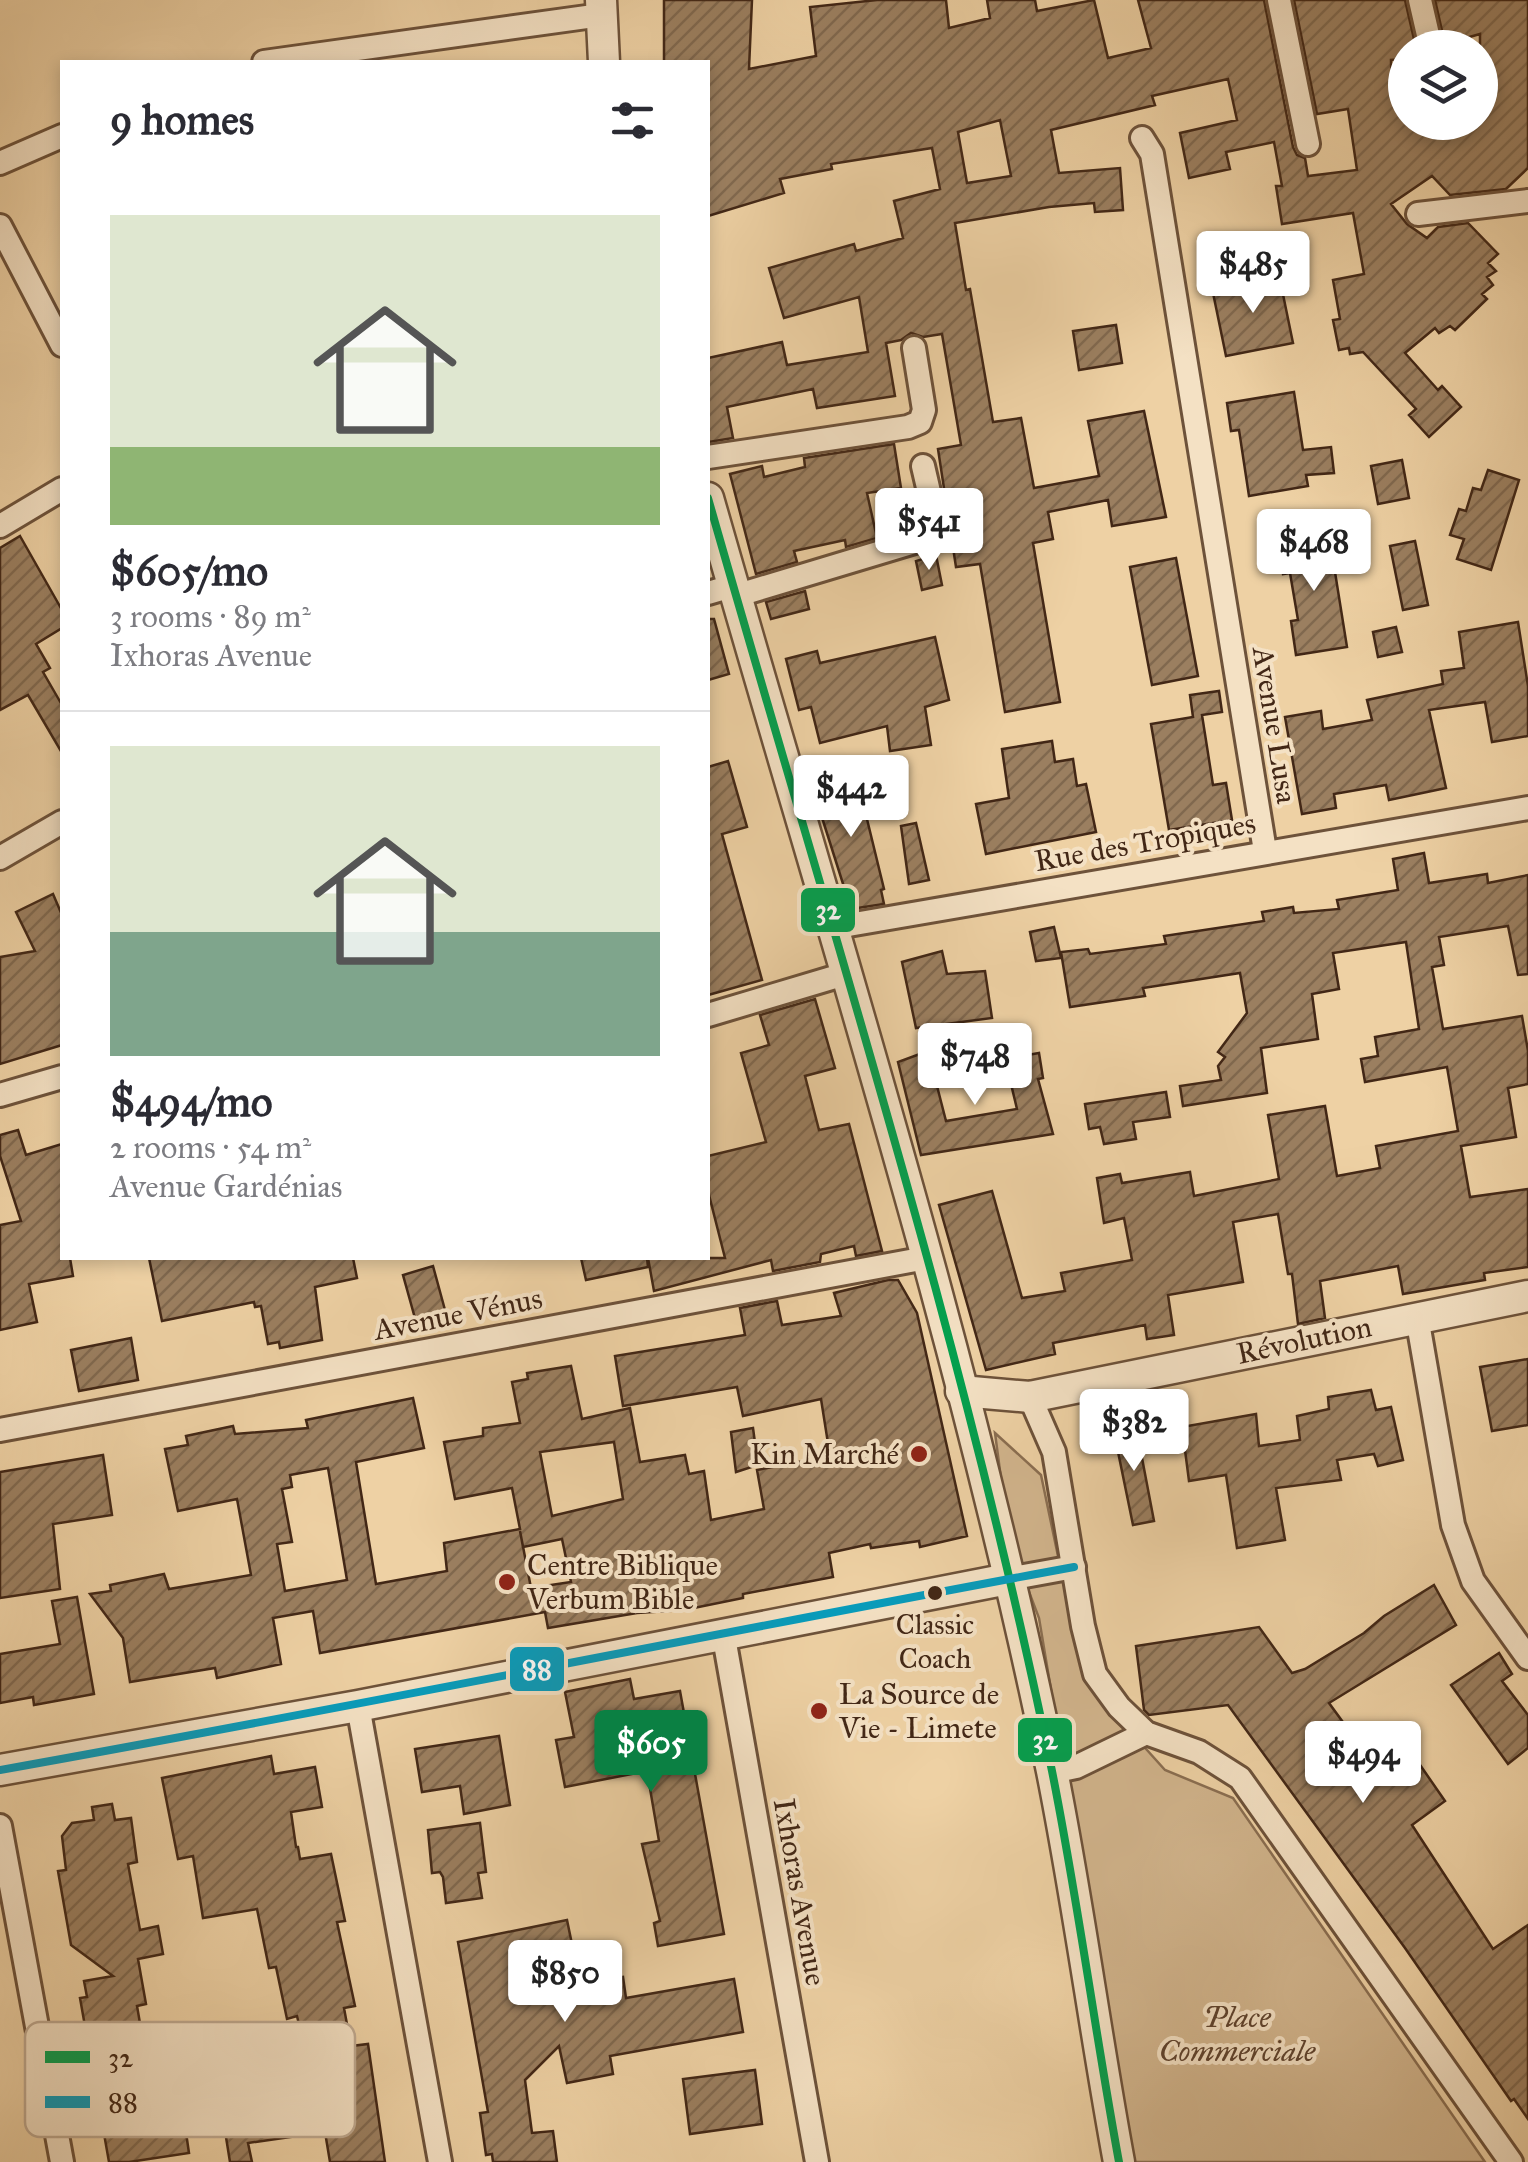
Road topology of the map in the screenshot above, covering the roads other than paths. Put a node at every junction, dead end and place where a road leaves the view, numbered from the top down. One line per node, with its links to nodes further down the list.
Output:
1 (1279, 0): 9 (street)
2 (1420, 0): 4 (street)
3 (601, 8): 5 (street); 6 (street)
4 (1428, 30)
5 (276, 60)
6 (604, 60)
7 (60, 137): 10 (street)
8 (1142, 138): 24 (street, Avenue Lusa)
9 (1308, 144)
10 (0, 163)
11 (1528, 202): 12 (street)
12 (1418, 214)
13 (0, 226): 14 (street)
14 (60, 341)
15 (914, 348): 16 (street)
16 (710, 457)
17 (924, 466): 21 (street)
18 (60, 490): 20 (street)
19 (710, 509): 21 (street)
20 (0, 526)
21 (725, 592): 26 (street)
22 (1528, 808): 24 (street, Rue des Tropiques)
23 (60, 823): 25 (street)
24 (1265, 851): 26 (street, Rue des Tropiques)
25 (0, 858)
26 (832, 928): 27 (street)
27 (845, 974): 28 (street); 31 (street)
28 (710, 1014)
29 (60, 1078): 30 (street)
30 (0, 1096)
31 (926, 1258): 34 (street); 36 (street, Avenue Vénus)
32 (1528, 1296): 33 (street, Révolution)
33 (1417, 1317): 35 (street, Révolution); 40 (street)
34 (961, 1392): 35 (street, Révolution); 38 (street)
35 (1030, 1397): 37 (street)
36 (0, 1430)
37 (1074, 1566): 38 (street); 42 (street)
38 (1008, 1579): 39 (street); 44 (street)
39 (724, 1632): 41 (street); 50 (street, Ixhoras Avenue)
40 (1528, 1658)
41 (358, 1706): 43 (street); 49 (street)
42 (1146, 1733): 44 (street); 52 (street)
43 (0, 1770)
44 (1052, 1772): 51 (street)
45 (0, 1826): 46 (street)
46 (36, 2022)
47 (57, 2137): 48 (street)
48 (62, 2162)
49 (440, 2162)
50 (817, 2162)
51 (1119, 2162)
52 (1512, 2162)

